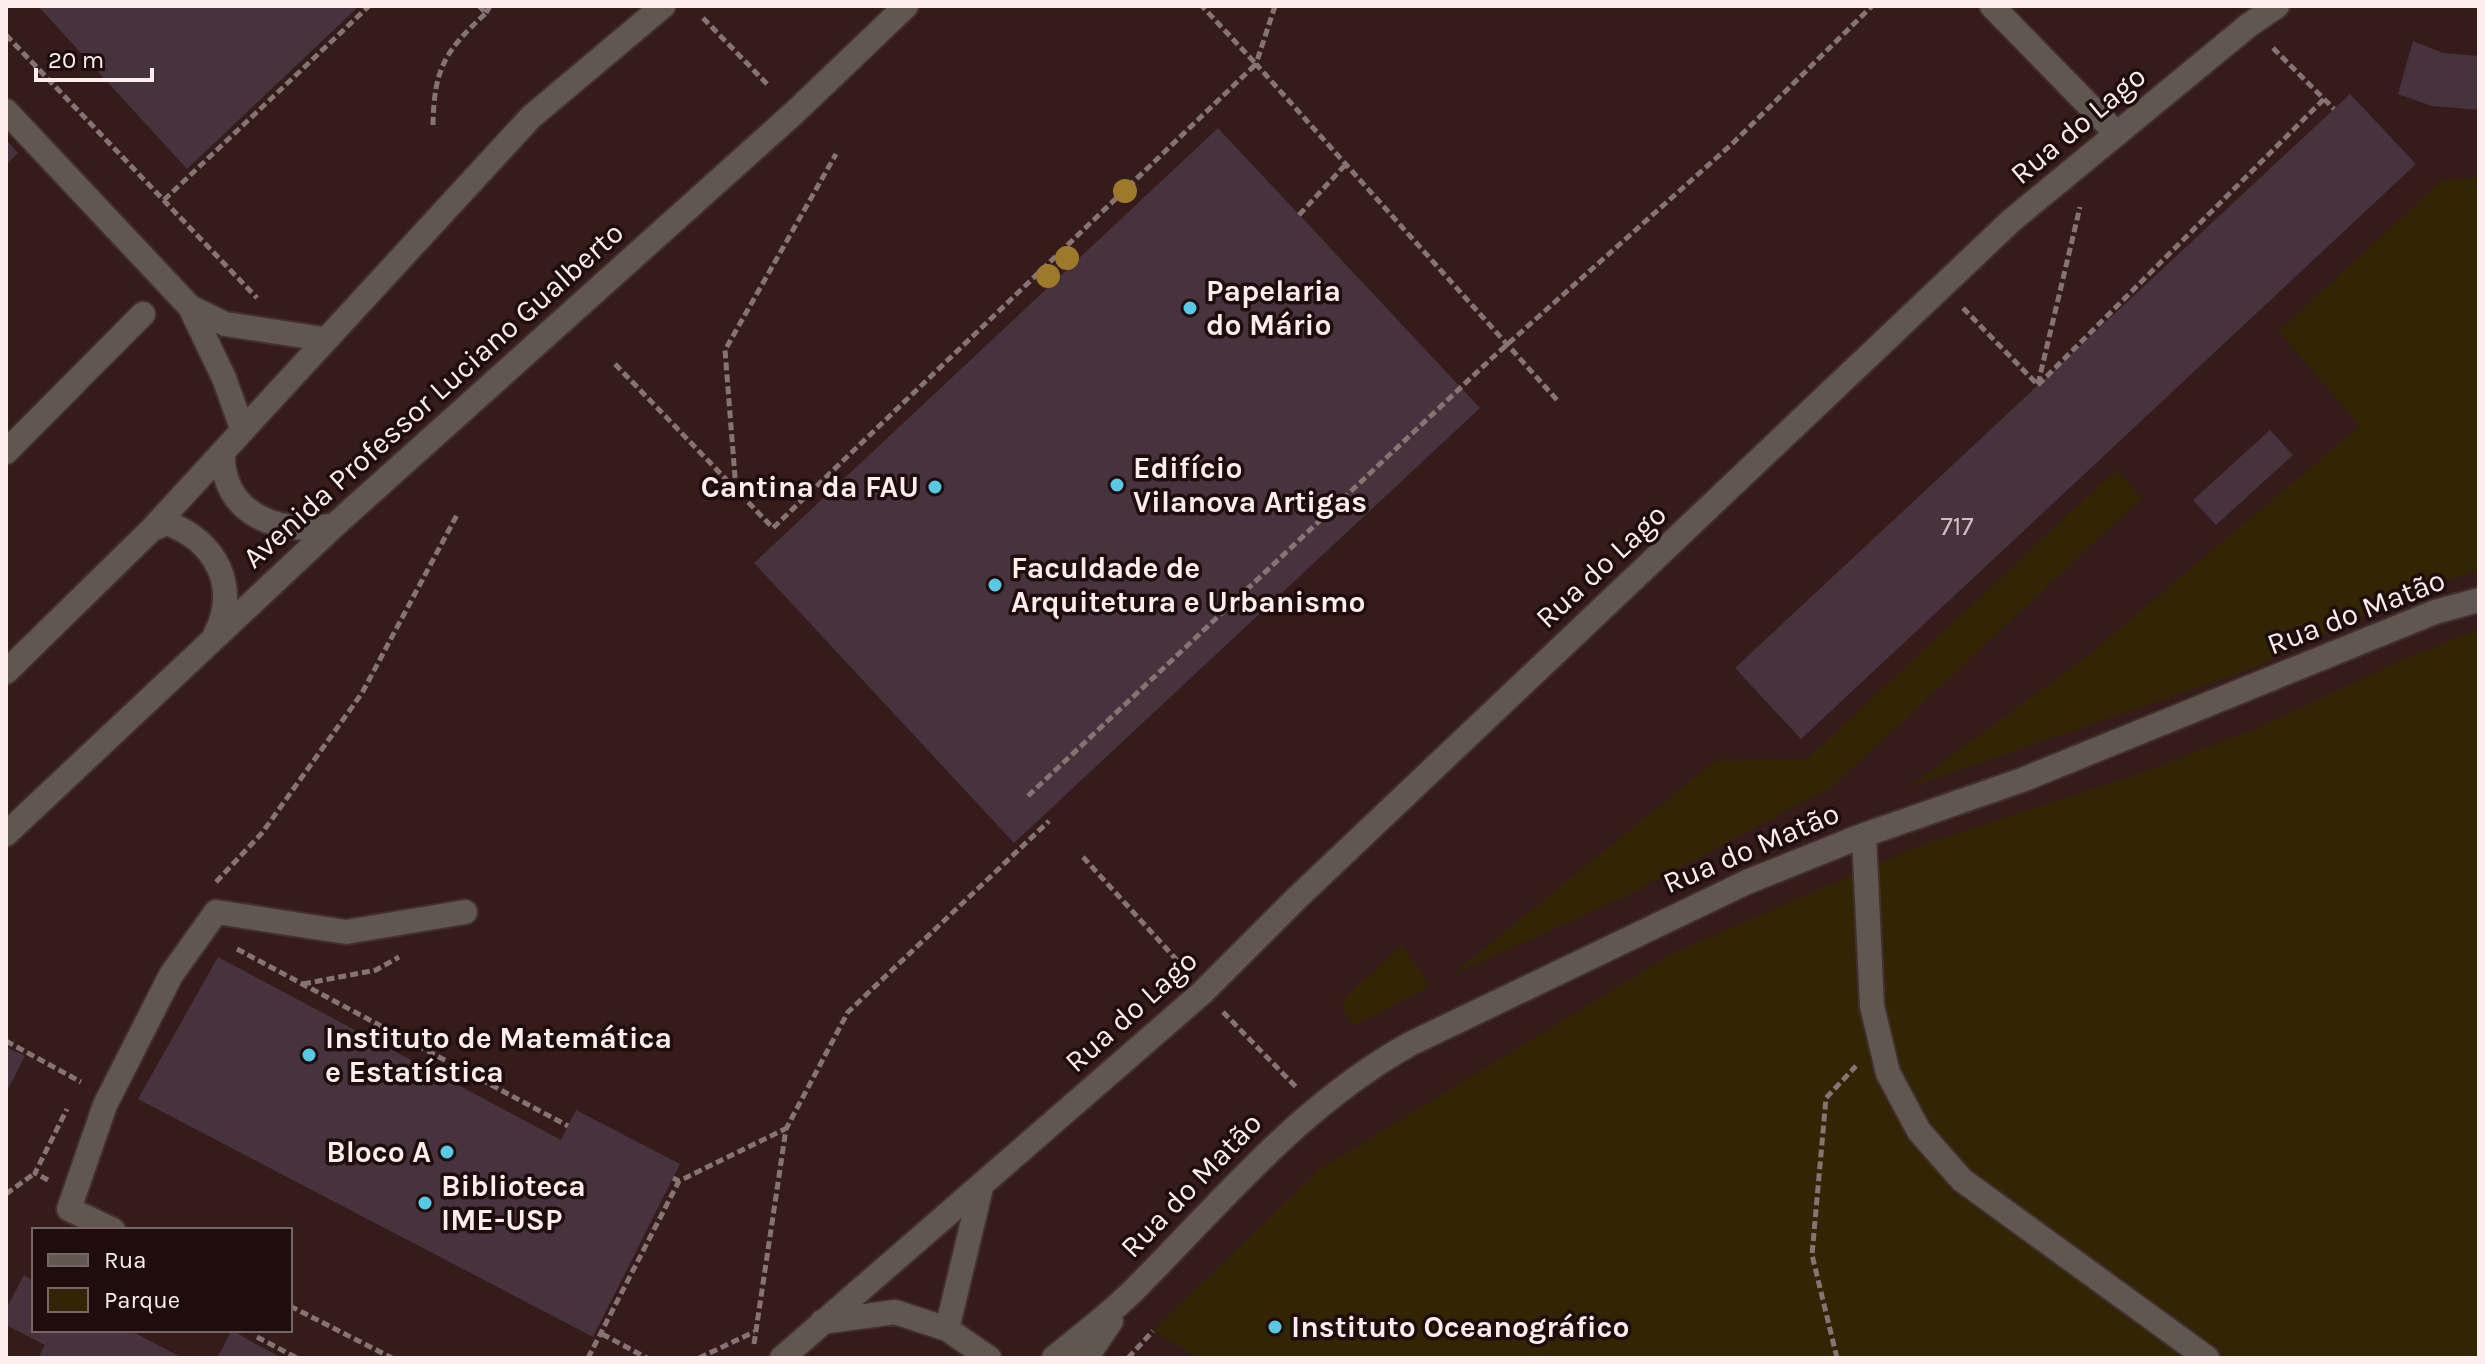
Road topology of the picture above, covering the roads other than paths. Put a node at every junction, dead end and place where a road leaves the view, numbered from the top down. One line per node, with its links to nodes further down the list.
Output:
1 (663, 6): 9 (street)
2 (906, 6): 13 (street, Avenida Professor Luciano Gualberto)
3 (1992, 6): 6 (street)
4 (2277, 6): 6 (street, Rua do Lago)
5 (6, 111): 7 (street)
6 (2117, 134): 21 (street, Rua do Lago)
7 (190, 307): 9 (street); 10 (street)
8 (143, 314): 11 (street)
9 (323, 339): 10 (street)
10 (242, 428): 12 (street)
11 (6, 452)
12 (223, 452): 13 (street); 14 (street)
13 (336, 524): 16 (street, Avenida Professor Luciano Gualberto)
14 (152, 529): 16 (street); 17 (street)
15 (2479, 600): 19 (street, Rua do Matão)
16 (212, 641): 18 (street, Avenida Professor Luciano Gualberto)
17 (6, 672)
18 (6, 834)
19 (1864, 835): 23 (street, Rua do Matão); 30 (street)
20 (465, 912): 22 (street)
21 (981, 1188): 24 (street, Rua do Lago); 25 (street)
22 (109, 1228)
23 (1131, 1293): 28 (street, Rua do Matão); 29 (street, Rua do Matão)
24 (822, 1322): 25 (street); 26 (street, Rua do Lago)
25 (947, 1329): 27 (street)
26 (782, 1358)
27 (989, 1358)
28 (1054, 1358)
29 (1086, 1358)
30 (2207, 1358)

